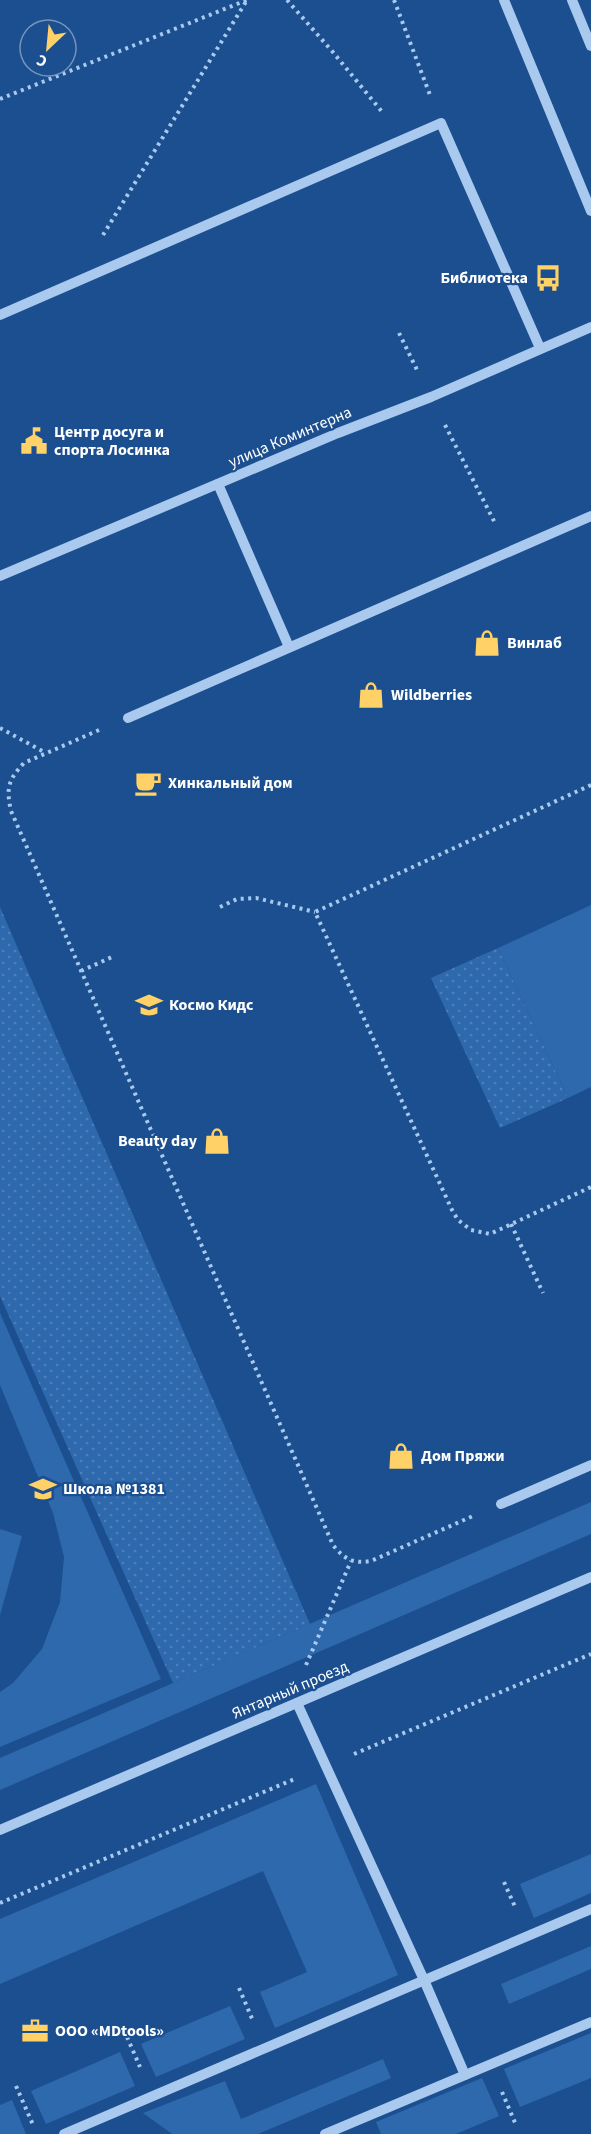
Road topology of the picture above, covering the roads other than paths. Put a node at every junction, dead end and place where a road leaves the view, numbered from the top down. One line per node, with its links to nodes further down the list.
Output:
1 (504, 0): 4 (street)
2 (572, 0): 3 (street)
3 (591, 46)
4 (591, 211)
5 (0, 315): 7 (street)
6 (591, 327): 7 (street, улица Коминтерна)
7 (540, 348): 8 (street, улица Коминтерна)
8 (218, 484): 10 (street, улица Коминтерна); 11 (street)
9 (591, 516): 11 (street)
10 (0, 576)
11 (289, 647): 12 (street)
12 (128, 718)
13 (591, 1465): 14 (street)
14 (501, 1504)
15 (591, 1577): 16 (street, Янтарный проезд)
16 (297, 1703): 17 (street, Янтарный проезд); 19 (street)
17 (0, 1830)
18 (591, 1909): 19 (street)
19 (424, 1980): 21 (street); 22 (street)
20 (591, 2022): 21 (street)
21 (465, 2075): 23 (street)
22 (64, 2134)
23 (325, 2134)

